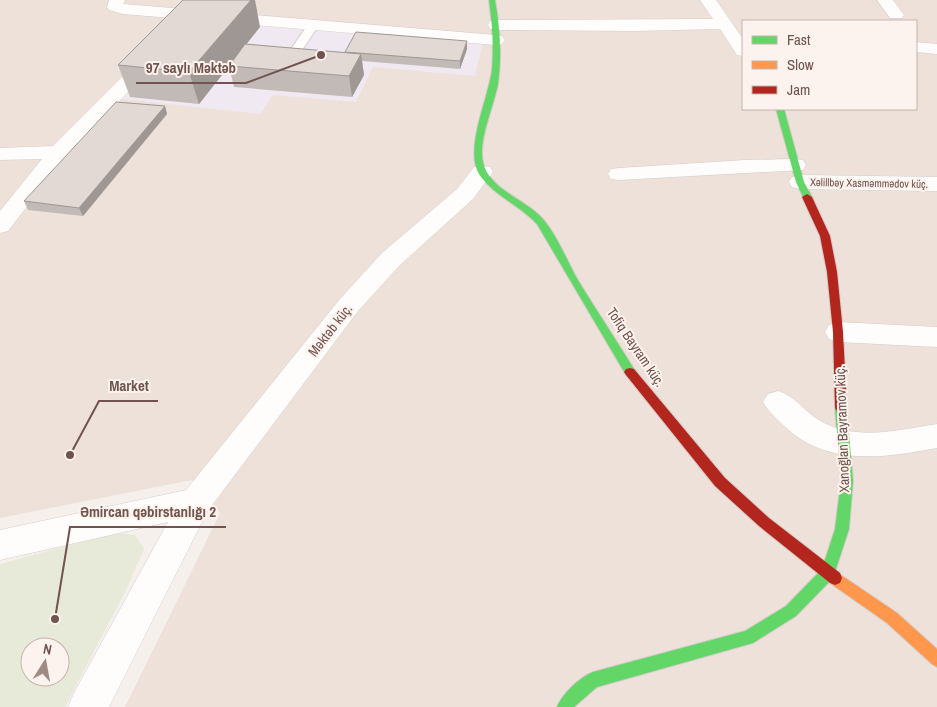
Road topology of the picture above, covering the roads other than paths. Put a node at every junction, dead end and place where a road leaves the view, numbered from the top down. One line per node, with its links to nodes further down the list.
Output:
1 (118, 0): 8 (street)
2 (492, 0): 9 (street)
3 (708, 0): 6 (street)
4 (885, 0): 5 (street)
5 (896, 15)
6 (723, 24): 9 (street); 10 (street)
7 (313, 25): 8 (street); 9 (street); 13 (lane)
8 (179, 29): 15 (street)
9 (496, 32): 17 (street)
10 (740, 43)
11 (917, 48): 12 (street)
12 (937, 49)
13 (290, 59)
14 (780, 110): 18 (street, Xanoğlan Bayramov küç.)
15 (60, 152): 16 (street); 21 (street)
16 (0, 154)
17 (482, 172): 27 (street, Məktəb küç.); 29 (street, Tofiq Bayram küç.)
18 (797, 173): 19 (street, Xəlillbəy Xasməmmədov küç.); 20 (street, Xəlillbəy Xasməmmədov küç.); 22 (street, Xanoğlan Bayramov küç.)
19 (619, 174)
20 (937, 184)
21 (0, 226)
22 (838, 332): 23 (street); 26 (street, Xanoğlan Bayramov küç.)
23 (937, 337)
24 (778, 402): 26 (street)
25 (937, 436): 26 (street)
26 (843, 445): 29 (street, Xanoğlan Bayramov küç.)
27 (196, 502): 28 (street); 31 (street, Məktəb küç.)
28 (0, 545)
29 (828, 573): 30 (street, Tofiq Bayram küç.); 32 (street, Xanoğlan Bayramov küç.)
30 (937, 659)
31 (88, 707)
32 (565, 707)

